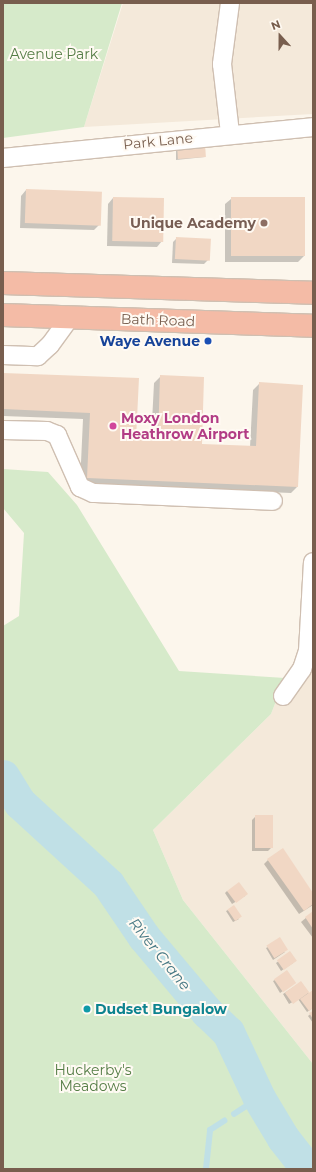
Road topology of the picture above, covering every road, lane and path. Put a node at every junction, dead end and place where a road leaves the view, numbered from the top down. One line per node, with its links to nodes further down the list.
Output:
1 (230, 3): 3 (street)
2 (313, 127): 3 (street, Park Lane)
3 (230, 134): 4 (street, Park Lane)
4 (3, 158)
5 (3, 283): 6 (highway)
6 (313, 294)
7 (3, 315): 8 (highway, Bath Road)
8 (70, 317): 9 (highway, Bath Road); 10 (street)
9 (313, 326)
10 (3, 355)
11 (3, 430): 12 (street)
12 (273, 501)
13 (313, 562): 14 (street)
14 (283, 696)

